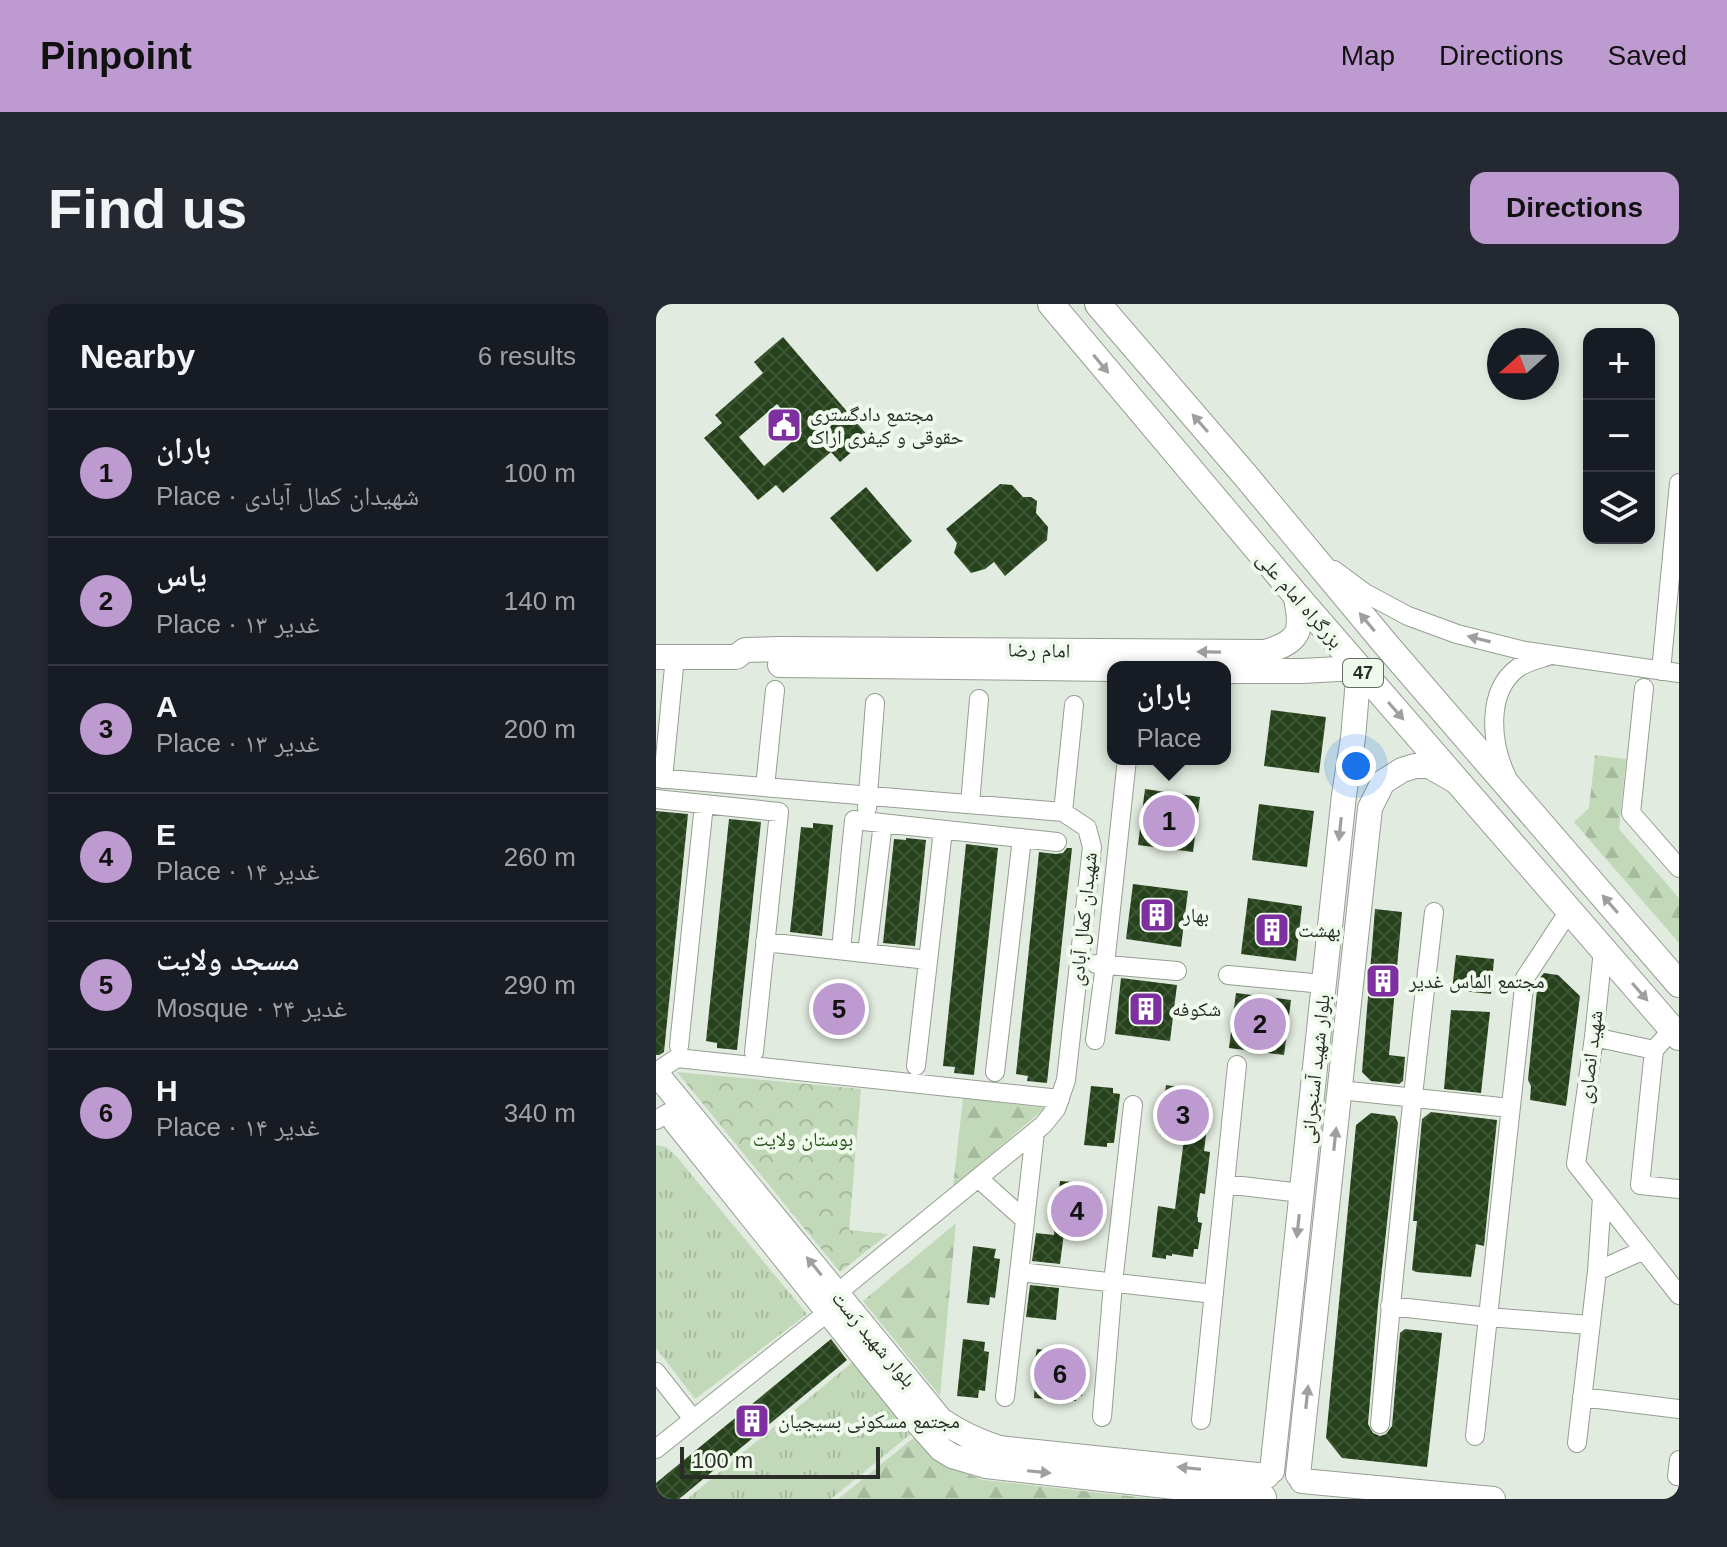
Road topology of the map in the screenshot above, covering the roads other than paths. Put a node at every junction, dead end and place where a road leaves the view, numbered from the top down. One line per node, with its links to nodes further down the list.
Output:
1 (1051, 304): 5 (highway, بزرگراه امام علی / 47, one-way to 5)
2 (1098, 304): 4 (highway, بزرگراه امام علی / 47, one-way to 2)
3 (1679, 483): 14 (street)
4 (1310, 554): 6 (street, one-way to 4); 25 (highway, بزرگراه امام علی / 47, one-way to 4)
5 (1295, 594): 10 (main road, امام رضا); 11 (highway, بزرگراه امام علی / 47)
6 (1555, 655): 14 (street); 25 (street)
7 (666, 657): 8 (main road, امام رضا); 22 (street)
8 (736, 657): 9 (main road, امام رضا, one-way to 8); 12 (main road, امام رضا)
9 (1124, 661)
10 (1239, 665): 13 (main road, امام رضا)
11 (1359, 668): 13 (main road, امام رضا); 20 (main road, بلوار شهید آسنجرانی); 23 (highway, بزرگراه امام علی / 47, one-way to 23)
12 (1107, 669)
13 (1301, 671): 20 (main road)
14 (1670, 672)
15 (1644, 688): 37 (street)
16 (775, 690): 24 (street)
17 (979, 699): 30 (street)
18 (875, 703): 27 (street)
19 (1074, 705): 32 (street)
20 (1353, 738): 26 (main road, بلوار شهید آسنجرانی)
21 (1126, 765): 46 (street)
22 (660, 778): 24 (street)
23 (1457, 782): 31 (main road, بلوار شهید آسنجرانی); 38 (highway, بزرگراه امام علی / 47)
24 (765, 787): 27 (street)
25 (1514, 792): 50 (highway, بزرگراه امام علی / 47, one-way to 25)
26 (1344, 795): 31 (main road); 49 (main road, بلوار شهید آسنجرانی, one-way to 49)
27 (868, 796): 30 (street); 33 (street)
28 (656, 799): 29 (street)
29 (704, 804): 40 (street); 54 (street)
30 (970, 804): 32 (street)
31 (1370, 808): 61 (main road, بلوار شهید آسنجرانی)
32 (1063, 812): 45 (street, شهیدان کمال آبادی)
33 (867, 821): 34 (street); 41 (street); 43 (street)
34 (943, 830): 35 (street); 44 (street)
35 (1022, 838): 36 (street); 60 (street)
36 (1057, 842)
37 (1679, 868)
38 (1569, 911): 42 (highway, بزرگراه امام علی / 47); 66 (street)
39 (1434, 912): 62 (street)
40 (765, 942): 41 (street); 56 (street)
41 (841, 950): 43 (street)
42 (1603, 950): 51 (highway, بزرگراه امام علی / 47, one-way to 51); 52 (street, شهید انصاری)
43 (867, 953): 44 (street)
44 (928, 960): 58 (street)
45 (1079, 962): 46 (street); 63 (street, شهیدان کمال آبادی)
46 (1105, 965): 47 (street); 53 (street)
47 (1177, 971)
48 (1228, 975): 49 (street)
49 (1324, 984): 71 (main road, بلوار شهید آسنجرانی)
50 (1679, 984)
51 (1676, 1033): 55 (street)
52 (1594, 1037): 55 (street); 72 (street, شهید انصاری)
53 (1095, 1040)
54 (679, 1046)
55 (1654, 1050): 70 (street)
56 (754, 1052)
57 (1237, 1065): 69 (street)
58 (916, 1066)
59 (656, 1072): 63 (street); 65 (main road, بلوار شهید رَست)
60 (995, 1072)
61 (1340, 1090): 62 (street); 95 (main road, بلوار شهید آسنجرانی, one-way to 61)
62 (1412, 1097): 66 (street); 81 (street)
63 (1060, 1099): 67 (street, شهیدان کمال آبادی)
64 (1133, 1105): 77 (street)
65 (665, 1108): 80 (main road, بلوار شهید رَست)
66 (1510, 1108): 82 (street)
67 (1035, 1132): 68 (street, شهیدان کمال آبادی); 73 (street)
68 (978, 1178): 73 (street); 80 (street, شهیدان کمال آبادی)
69 (1225, 1184): 71 (street); 78 (street)
70 (1679, 1189)
71 (1301, 1193): 96 (main road, بلوار شهید آسنجرانی, one-way to 96)
72 (1602, 1197): 74 (street); 75 (street)
73 (1025, 1220): 76 (street)
74 (1644, 1250): 75 (street); 79 (street)
75 (1597, 1271): 83 (street)
76 (1020, 1272): 77 (street); 85 (street)
77 (1113, 1283): 78 (street); 88 (street)
78 (1214, 1294): 90 (street)
79 (1679, 1295)
80 (832, 1303): 89 (street, شهیدان کمال آبادی); 96 (main road, بلوار شهید رَست)
81 (1390, 1306): 82 (street); 91 (street)
82 (1488, 1317): 83 (street); 92 (street)
83 (1590, 1325): 86 (street)
84 (656, 1372): 89 (street)
85 (1005, 1397)
86 (1582, 1397): 87 (street); 93 (street)
87 (1679, 1409)
88 (1102, 1417)
89 (693, 1419): 94 (street, شهیدان کمال آبادی)
90 (1201, 1420)
91 (1380, 1424)
92 (1475, 1436)
93 (1577, 1443)
94 (656, 1449)
95 (1301, 1485): 96 (main road, بلوار شهید رَست); 97 (main road)
96 (1267, 1486)
97 (1493, 1499)

